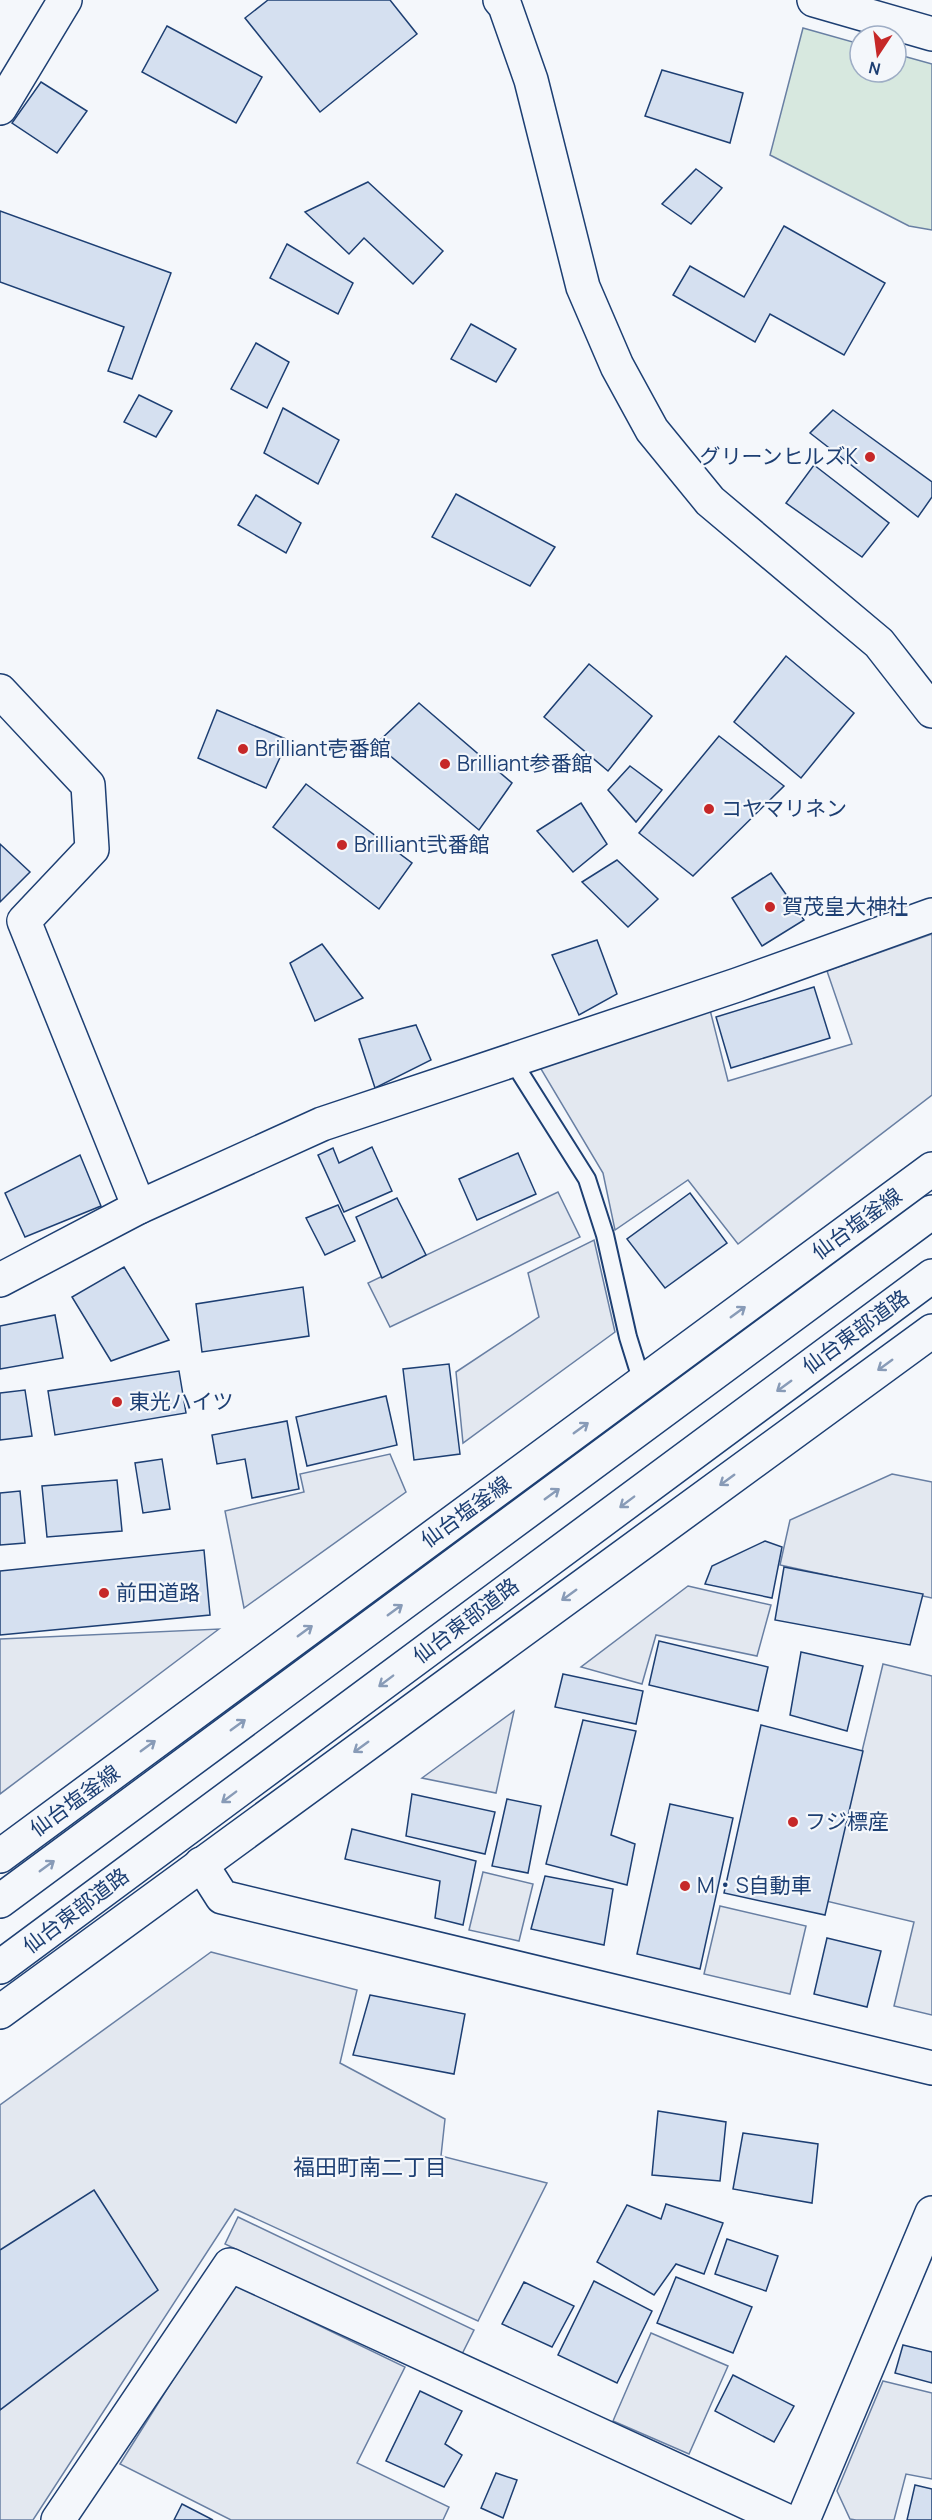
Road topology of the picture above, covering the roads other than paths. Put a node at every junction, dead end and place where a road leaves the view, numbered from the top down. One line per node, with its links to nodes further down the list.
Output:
1 (64, 0): 5 (main road)
2 (814, 0): 4 (main road)
3 (504, 2): 7 (main road)
4 (932, 34)
5 (0, 108)
6 (0, 691): 11 (main road)
7 (932, 711)
8 (932, 915): 9 (main road)
9 (512, 1060): 11 (main road); 16 (lane)
10 (932, 1169): 16 (main road, 仙台塩釜線, one-way to 10)
11 (139, 1206): 14 (main road)
12 (932, 1212): 19 (main road, one-way to 12)
13 (932, 1276): 20 (main road, 仙台東部道路, one-way to 20)
14 (0, 1280)
15 (932, 1331): 18 (main road, one-way to 18)
16 (642, 1382): 17 (main road, 仙台塩釜線, one-way to 16)
17 (0, 1856)
18 (201, 1864): 21 (main road); 22 (main road)
19 (0, 1901)
20 (0, 1967)
21 (0, 2012)
22 (932, 2068)
23 (932, 2212): 26 (main road)
24 (58, 2520): 25 (main road)
25 (785, 2520)
26 (803, 2520)

